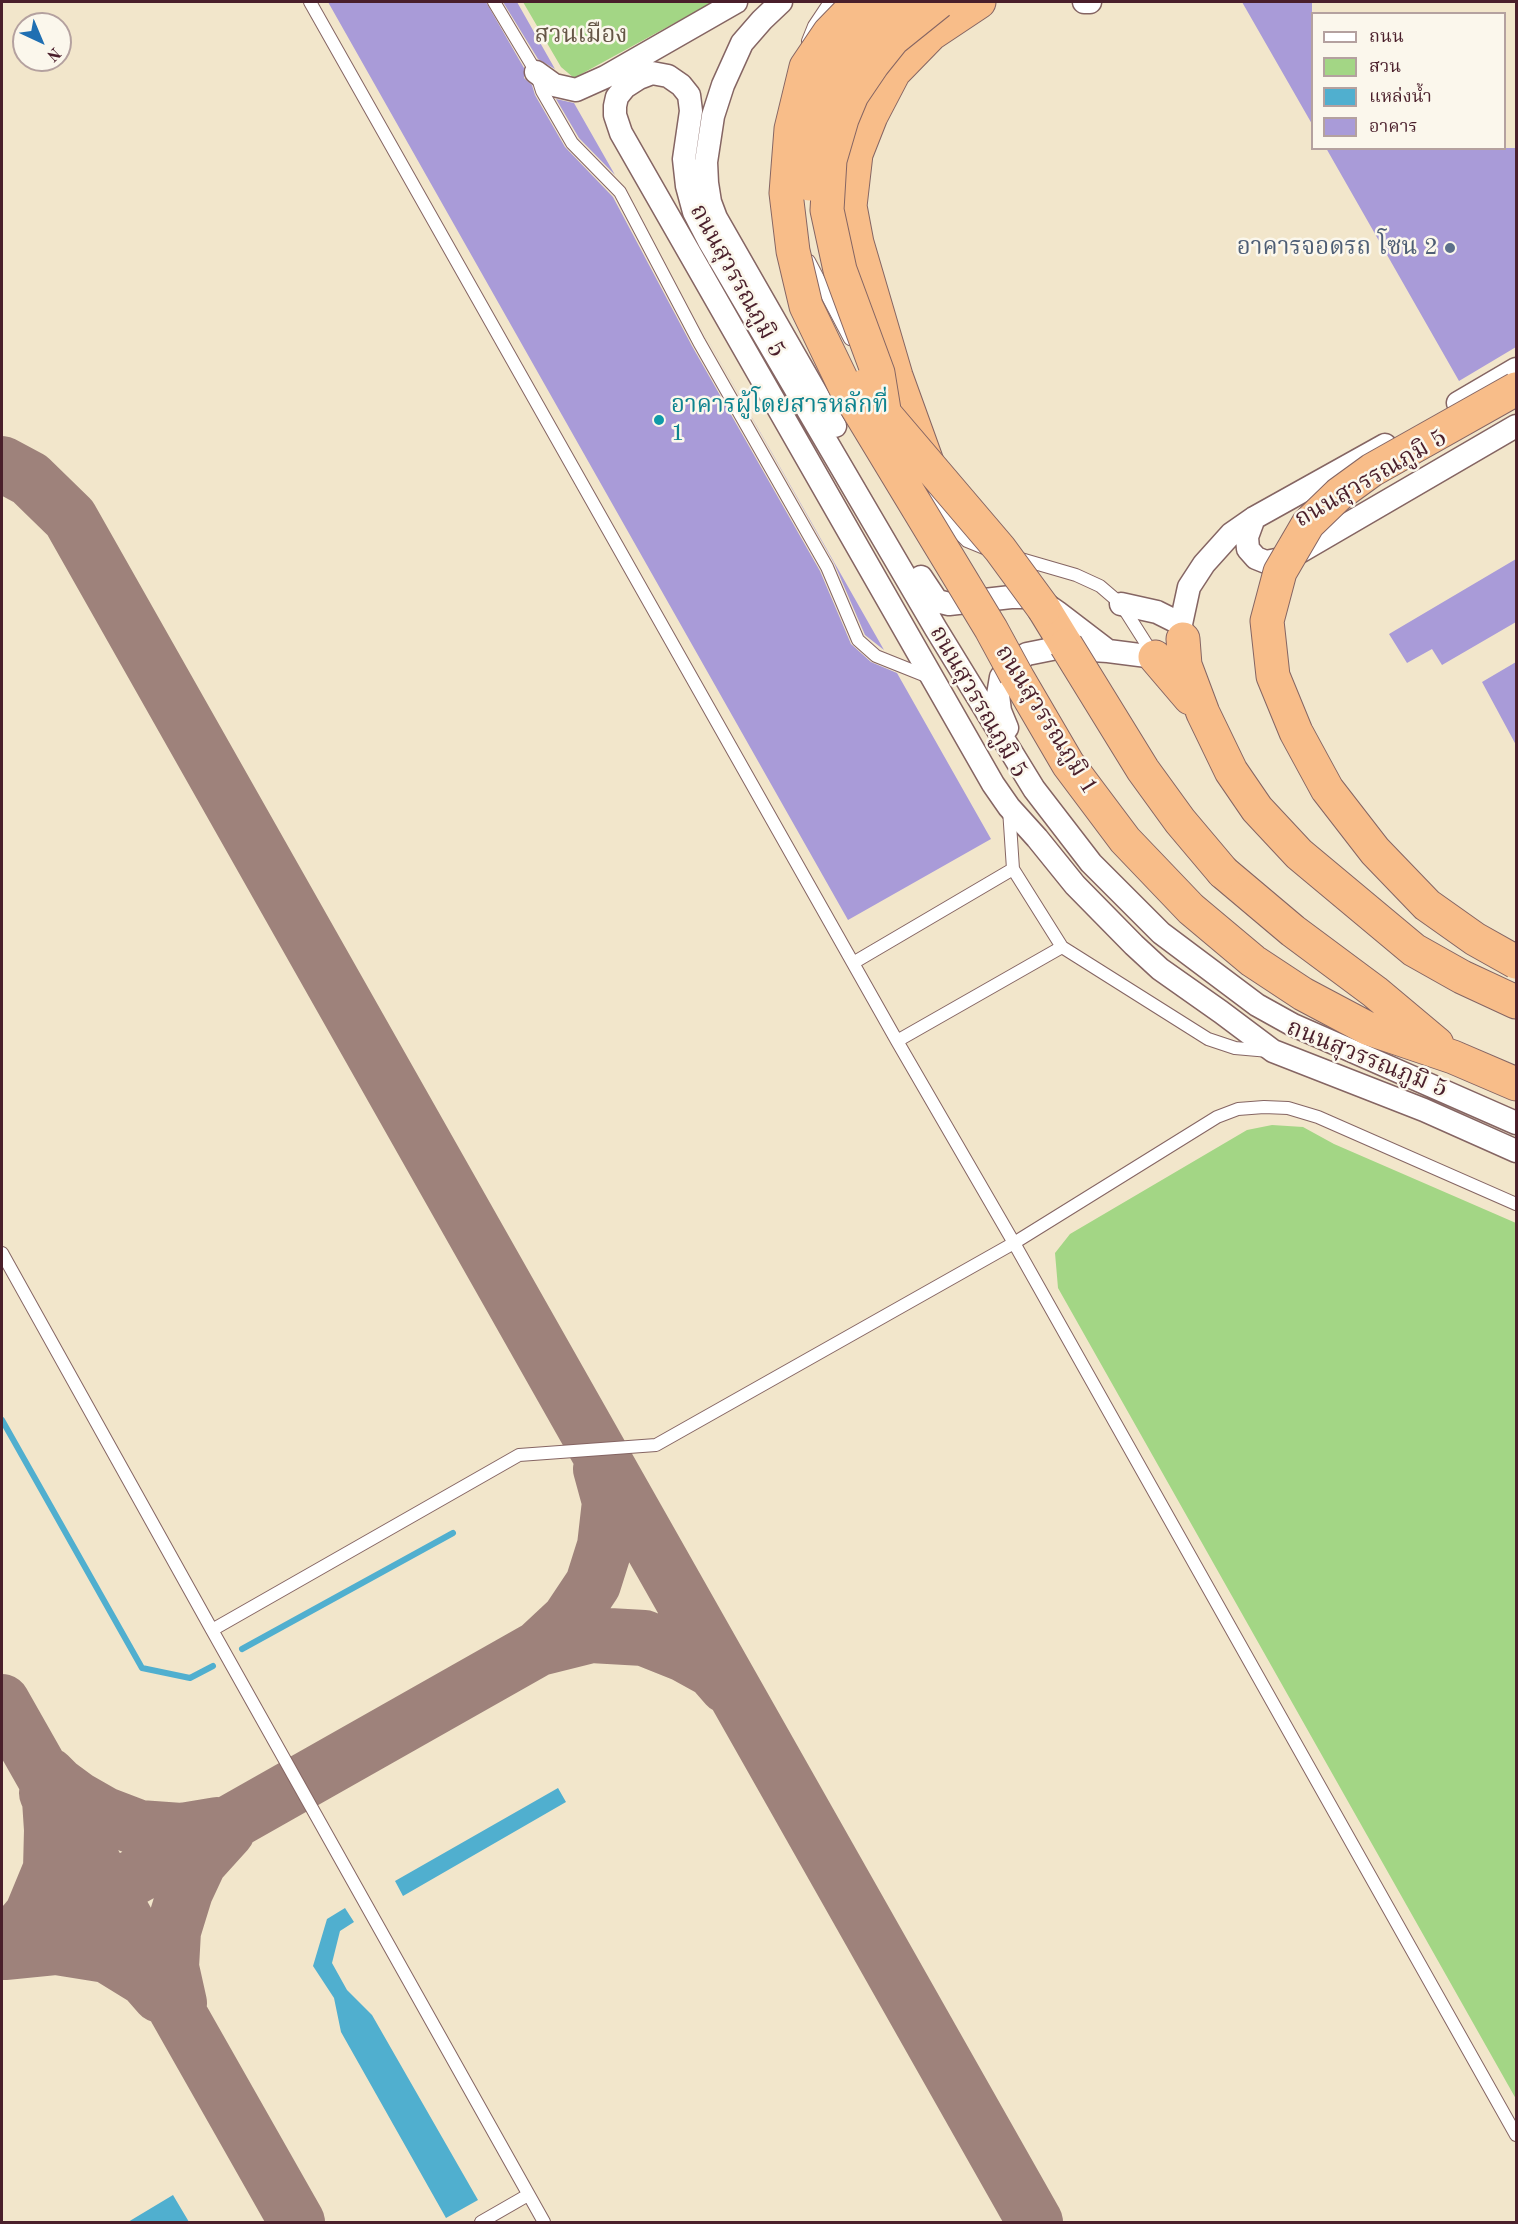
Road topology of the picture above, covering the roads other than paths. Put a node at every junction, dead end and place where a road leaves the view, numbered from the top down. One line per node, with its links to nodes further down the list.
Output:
1 (310, 2): 34 (lane)
2 (494, 2): 14 (lane)
3 (736, 2): 13 (street)
4 (763, 2): 13 (street)
5 (781, 2): 25 (street)
6 (830, 2): 23 (lane)
7 (859, 2): 21 (highway, ถนนสุวรรณภูมิ 1, bridge)
8 (895, 2): 20 (highway, ถนนสุวรรณภูมิ 1, bridge)
9 (939, 2): 21 (highway, ถนนสุวรรณภูมิ 1, bridge)
10 (979, 2): 20 (highway, ถนนสุวรรณภูมิ 1)
11 (1083, 2): 12 (street)
12 (1090, 2)
13 (638, 68): 14 (street, ถนนสุวรรณภูมิ 5); 27 (street, ถนนสุวรรณภูมิ 5); 29 (street, ถนนสุวรรณภูมิ 5)
14 (539, 81): 27 (lane)
15 (1512, 378): 16 (lane); 17 (street, ถนนสุวรรณภูมิ 5); 33 (highway, bridge)
16 (1516, 398)
17 (1438, 414): 19 (lane); 22 (street, ถนนสุวรรณภูมิ 5)
18 (1516, 426): 19 (street, ถนนสุวรรณภูมิ 5)
19 (1458, 448): 22 (street, ถนนสุวรรณภูมิ 5)
20 (927, 462): 38 (highway, ถนนสุวรรณภูมิ 1, bridge)
21 (894, 471): 38 (highway, ถนนสุวรรณภูมิ 1, bridge)
22 (1254, 518): 24 (street, ถนนสุวรรณภูมิ 5)
23 (1121, 604): 24 (street); 26 (lane)
24 (1182, 631): 28 (highway)
25 (1108, 651): 26 (street, ถนนสุวรรณภูมิ 5); 29 (street, ถนนสุวรรณภูมิ 5)
26 (1155, 657): 28 (highway)
27 (932, 678): 30 (street, ถนนสุวรรณภูมิ 5)
28 (1203, 713): 35 (highway)
29 (1034, 789): 40 (street, ถนนสุวรรณภูมิ 5)
30 (1009, 807): 31 (lane); 37 (street, ถนนสุวรรณภูมิ 5)
31 (1013, 869): 32 (lane); 34 (lane)
32 (1062, 947): 36 (lane); 37 (lane)
33 (1516, 962)
34 (853, 963): 36 (lane)
35 (1516, 1002)
36 (897, 1041): 43 (lane)
37 (1273, 1051): 41 (street, ถนนสุวรรณภูมิ 5)
38 (1452, 1057): 39 (highway, ถนนสุวรรณภูมิ 1)
39 (1516, 1083)
40 (1516, 1123)
41 (1516, 1151)
42 (1516, 1204): 43 (lane)
43 (1014, 1243): 45 (lane); 46 (lane)
44 (2, 1253): 45 (lane)
45 (212, 1630): 47 (lane)
46 (1516, 2135)
47 (528, 2195): 48 (lane); 49 (lane)
48 (481, 2223)
49 (543, 2223)

